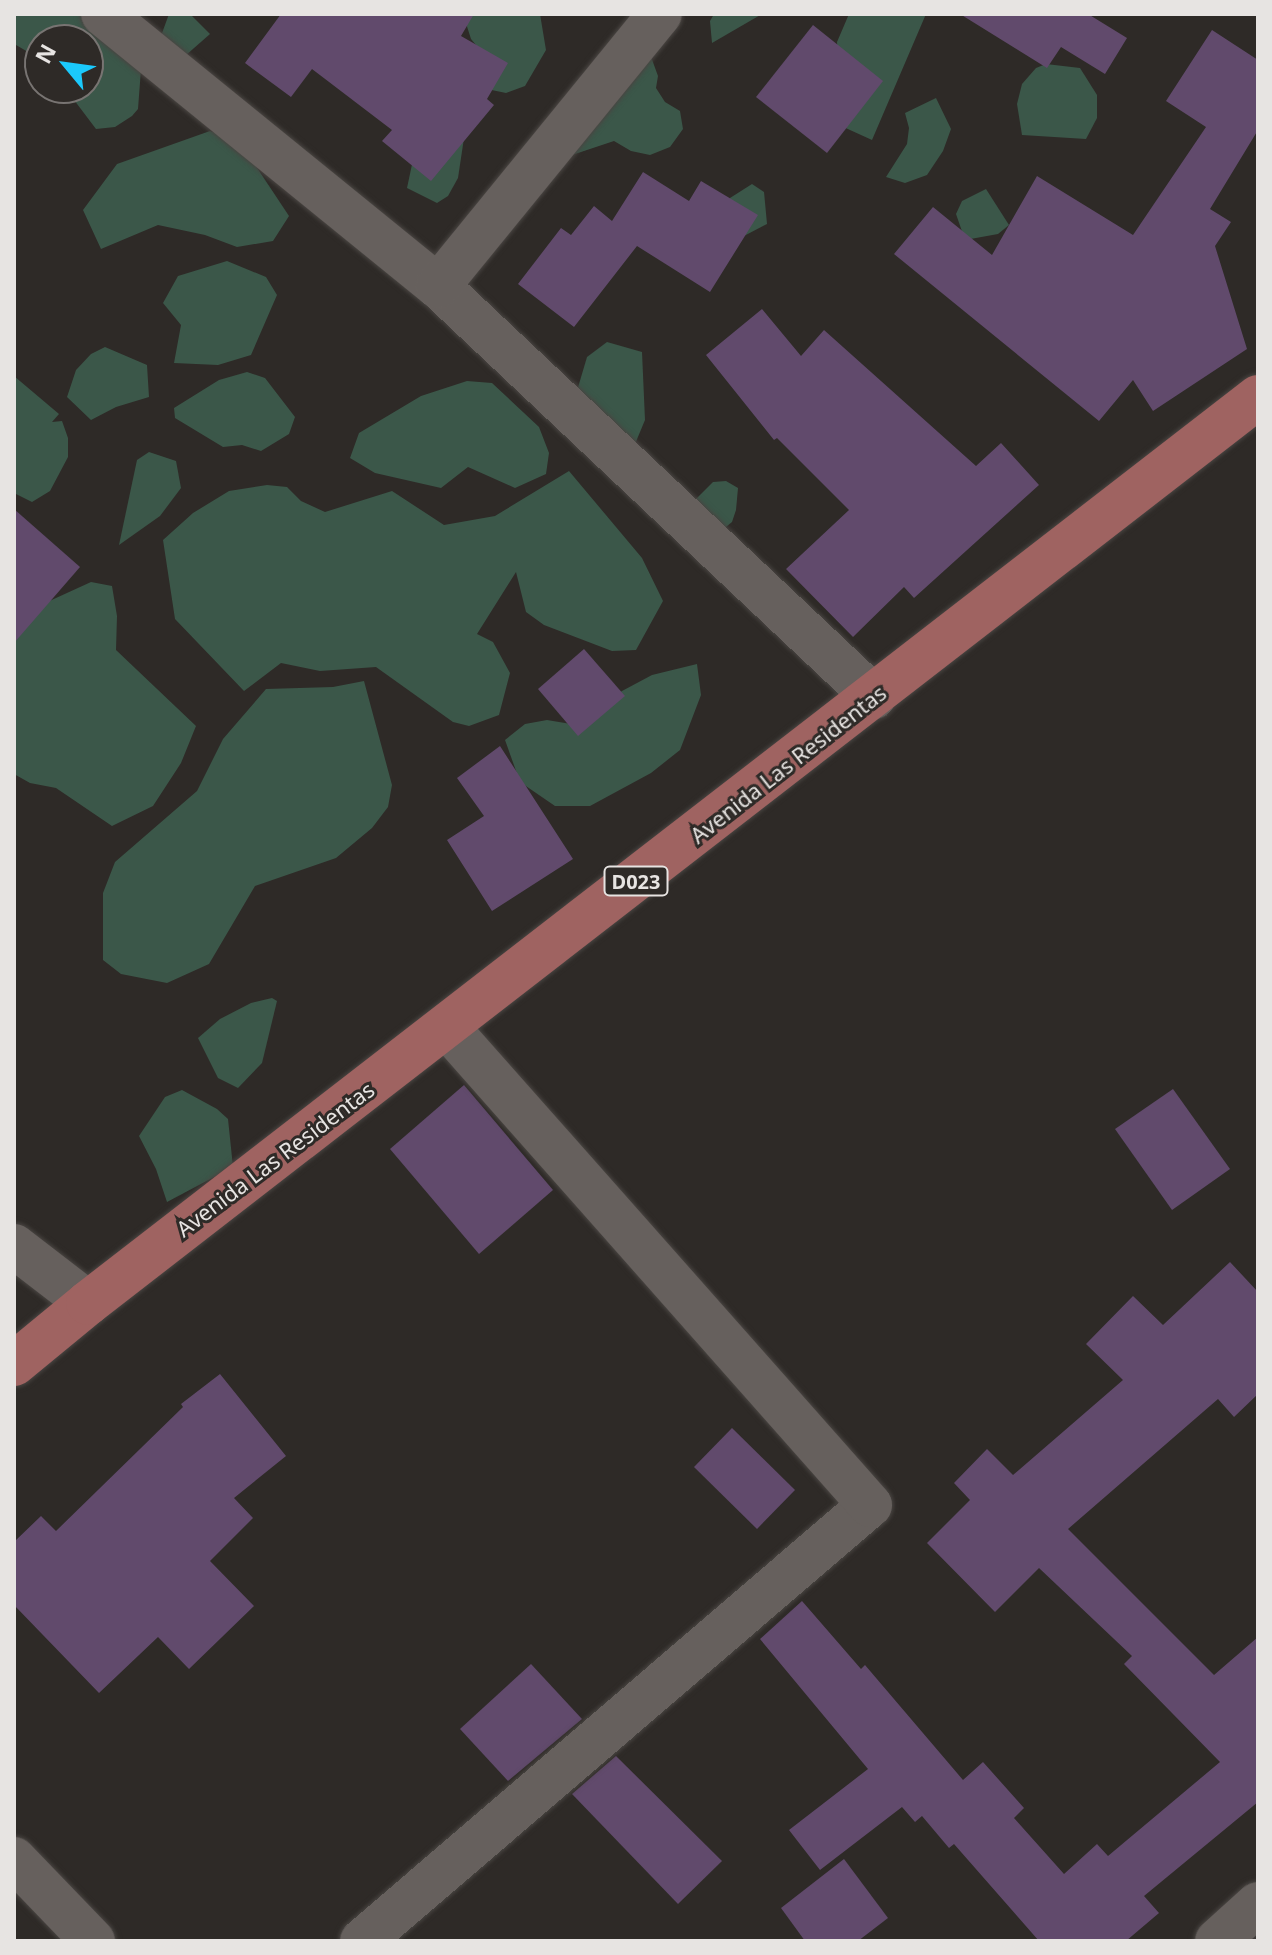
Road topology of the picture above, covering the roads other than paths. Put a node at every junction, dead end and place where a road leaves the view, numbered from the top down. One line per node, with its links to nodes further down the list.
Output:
1 (103, 14): 3 (street)
2 (660, 14): 3 (street)
3 (438, 286): 5 (street)
4 (1258, 397): 5 (main road, Avenida Las Residentas / D023)
5 (874, 697): 6 (main road, Avenida Las Residentas / D023)
6 (447, 1027): 8 (main road, Avenida Las Residentas / D023); 13 (street)
7 (14, 1246): 8 (street)
8 (88, 1303): 9 (main road, Avenida Las Residentas / D023)
9 (14, 1364)
10 (14, 1859): 12 (street)
11 (1258, 1904): 14 (street)
12 (93, 1941)
13 (362, 1941)
14 (1217, 1941)

